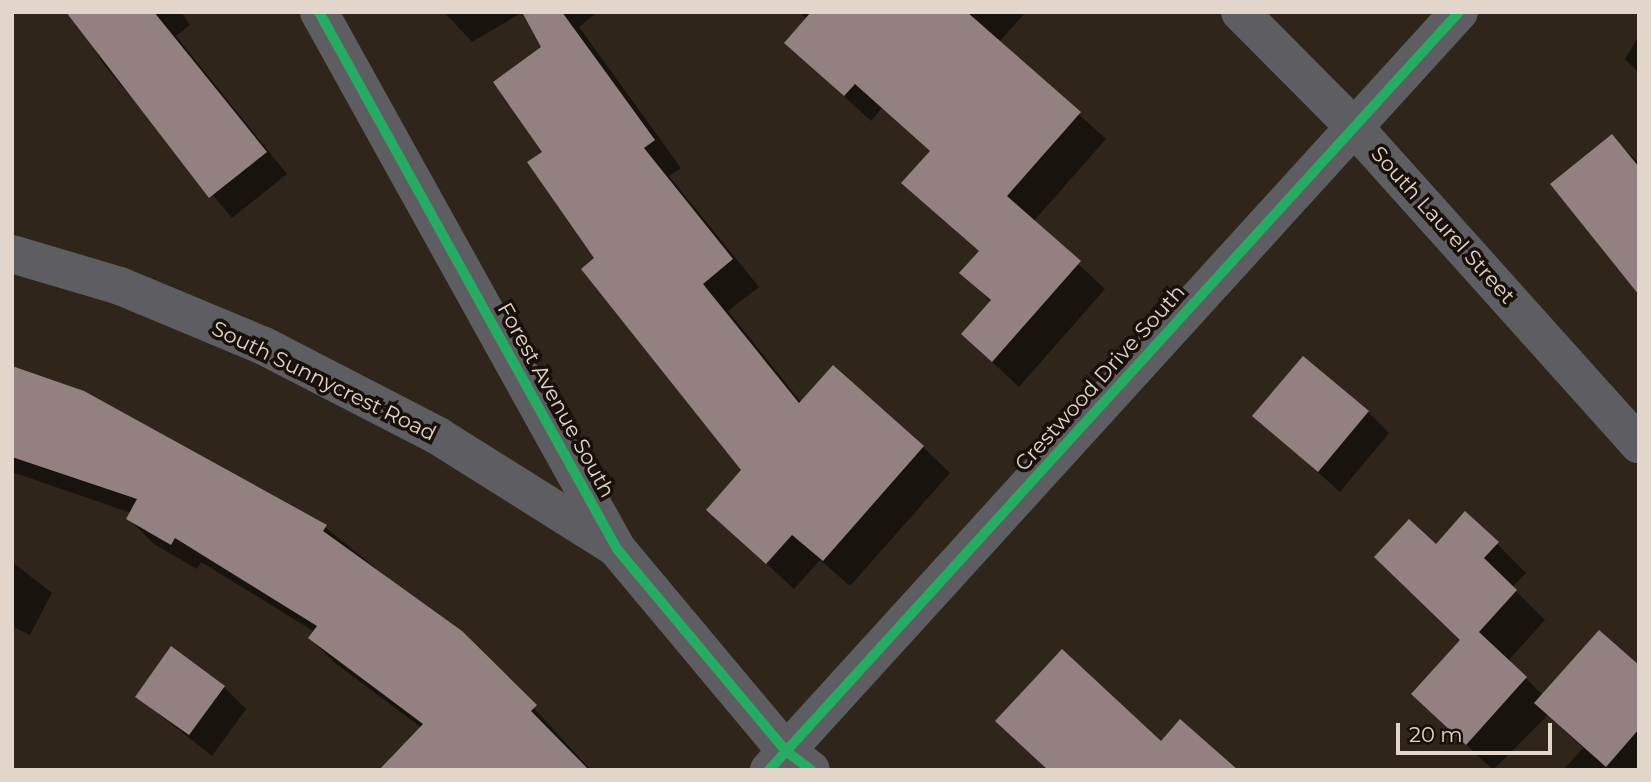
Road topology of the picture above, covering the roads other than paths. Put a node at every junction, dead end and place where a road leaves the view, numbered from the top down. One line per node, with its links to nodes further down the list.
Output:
1 (319, 12): 7 (street, Forest Avenue South)
2 (1240, 12): 4 (street, South Laurel Street)
3 (1459, 12): 4 (street, Crestwood Drive South)
4 (1355, 128): 6 (street, South Laurel Street); 8 (street, Crestwood Drive South)
5 (12, 254): 7 (street, South Sunnycrest Road)
6 (1639, 444)
7 (617, 548): 8 (street, Forest Avenue South)
8 (790, 765)

